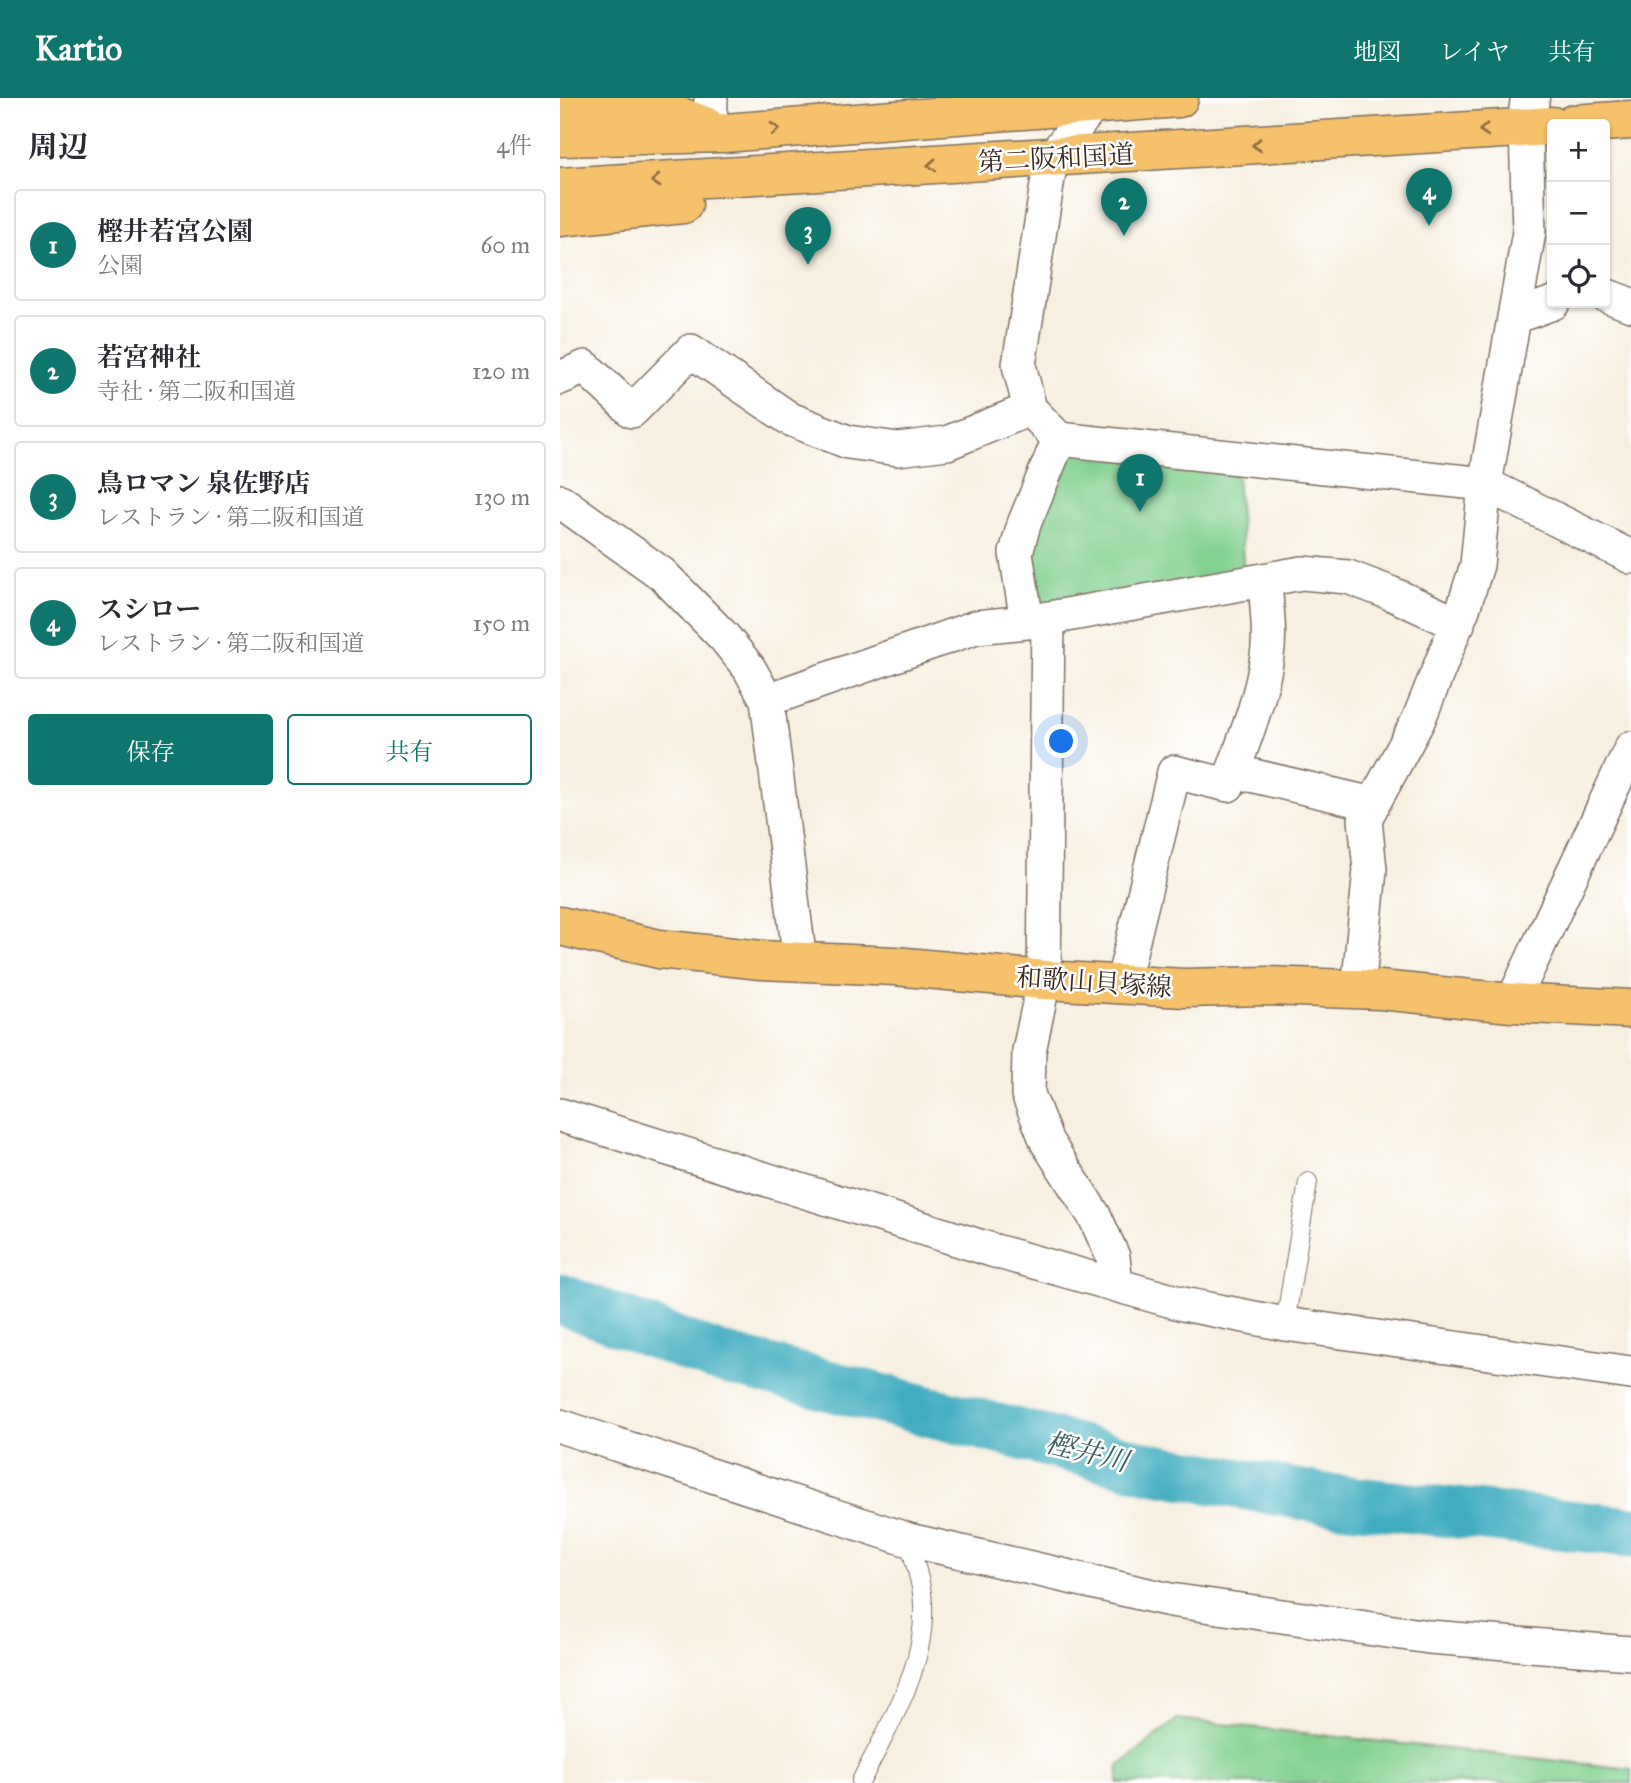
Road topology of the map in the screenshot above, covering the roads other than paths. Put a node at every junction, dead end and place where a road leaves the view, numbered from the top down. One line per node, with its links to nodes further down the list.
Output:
1 (1179, 98): 2 (main road, 第二阪和国道)
2 (1094, 101): 5 (main road, 第二阪和国道, one-way to 2); 9 (street)
3 (560, 109): 5 (main road)
4 (1536, 117): 9 (main road, 第二阪和国道, one-way to 9); 16 (street)
5 (715, 119): 8 (main road, 第二阪和国道)
6 (1631, 120): 7 (main road)
7 (1610, 121)
8 (560, 137)
9 (1051, 159): 10 (main road, 第二阪和国道, one-way to 10); 18 (street)
10 (778, 173): 11 (main road, 第二阪和国道, one-way to 11); 12 (main road)
11 (560, 187)
12 (560, 217)
13 (1610, 297): 15 (street)
14 (1547, 305): 16 (street)
15 (1631, 305)
16 (1514, 317): 20 (street)
17 (560, 378): 18 (street)
18 (1030, 409): 19 (street)
19 (1059, 439): 20 (street); 24 (street)
20 (1485, 484): 22 (street); 25 (street)
21 (560, 501): 26 (street)
22 (1631, 557)
23 (1265, 580): 24 (street); 25 (street); 28 (street)
24 (1038, 620): 26 (street); 32 (street)
25 (1458, 624): 29 (street)
26 (767, 700): 31 (street)
27 (1631, 748): 35 (street)
28 (1233, 771): 29 (street); 33 (street)
29 (1373, 804): 34 (street)
30 (560, 926): 31 (main road, 和歌山貝塚線)
31 (800, 962): 32 (main road, 和歌山貝塚線)
32 (1044, 981): 33 (main road, 和歌山貝塚線); 39 (street)
33 (1122, 985): 34 (main road, 和歌山貝塚線)
34 (1358, 990): 35 (main road, 和歌山貝塚線)
35 (1512, 1003): 36 (main road, 和歌山貝塚線)
36 (1631, 1009)
37 (560, 1115): 39 (street)
38 (1308, 1182): 40 (lane)
39 (1116, 1285): 40 (street)
40 (1285, 1324): 41 (street)
41 (1631, 1373)
42 (560, 1426): 43 (street)
43 (908, 1540): 44 (street); 45 (lane)
44 (1631, 1653)
45 (862, 1781)

